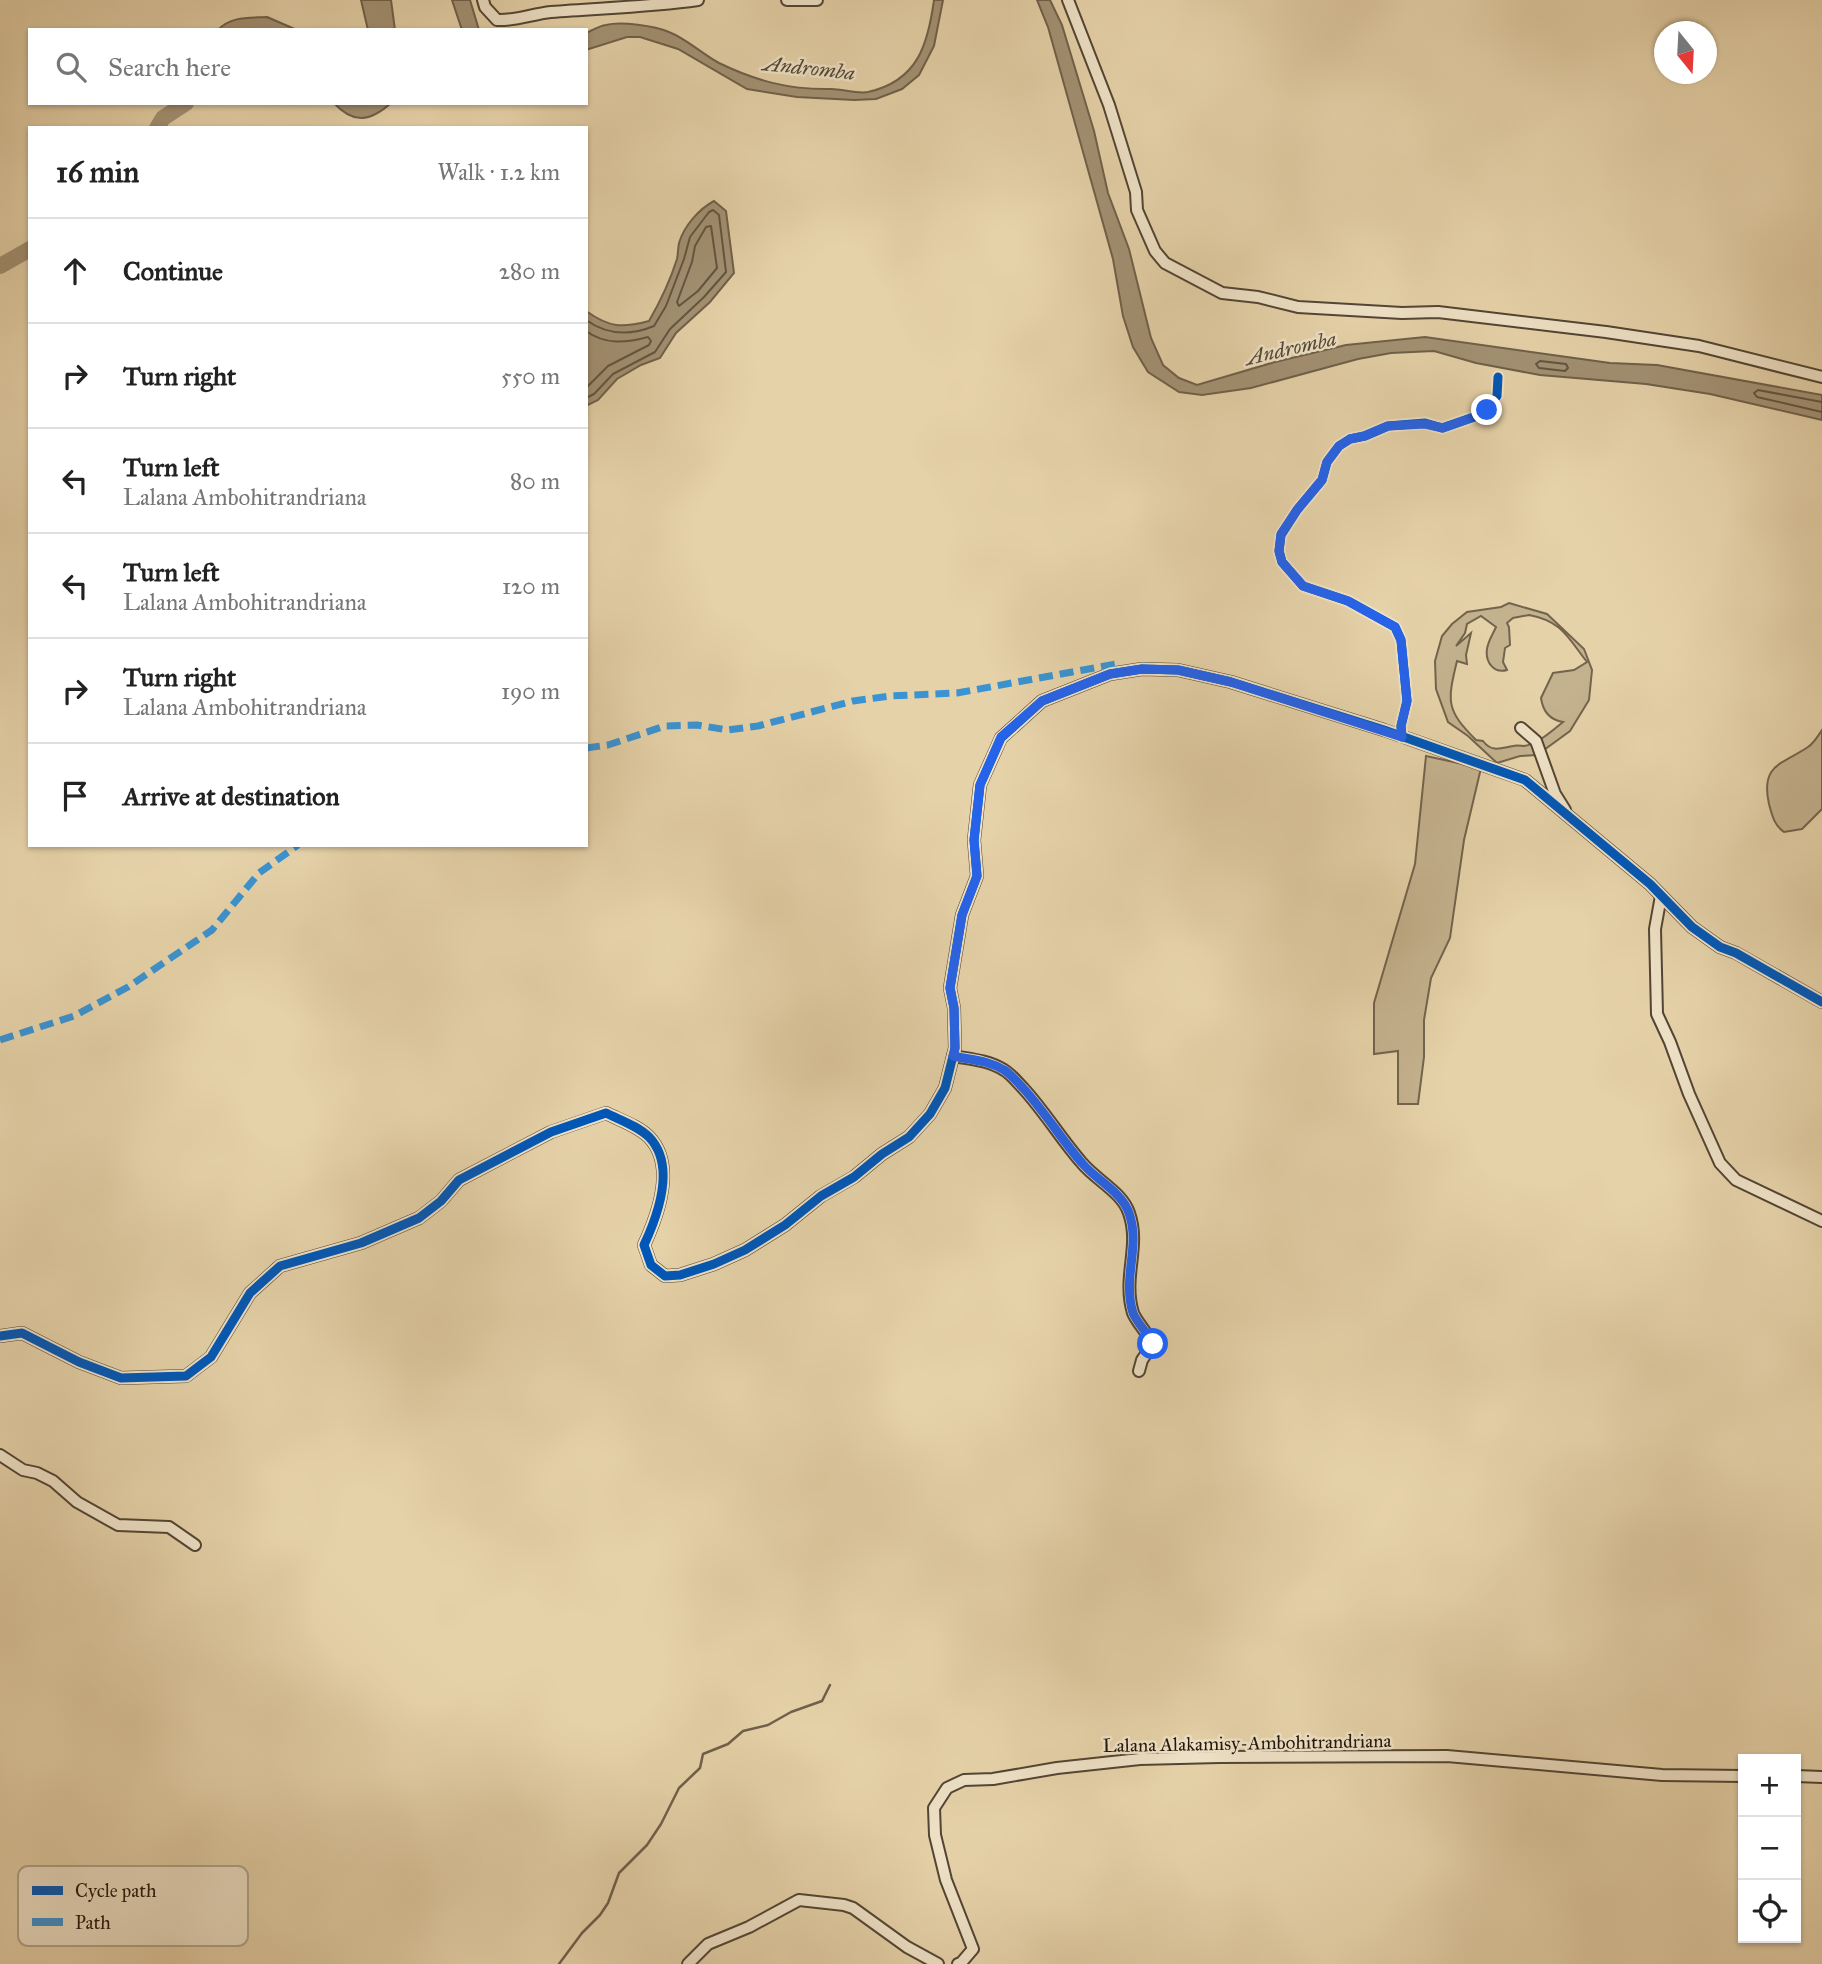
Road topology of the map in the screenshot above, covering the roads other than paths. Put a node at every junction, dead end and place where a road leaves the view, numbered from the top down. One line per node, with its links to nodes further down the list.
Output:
1 (483, 0): 2 (street)
2 (698, 0)
3 (787, 0): 4 (street)
4 (817, 0)
5 (1068, 0): 6 (street)
6 (1822, 377)
7 (1521, 728): 8 (street)
8 (1572, 821): 9 (street); 11 (street)
9 (1661, 896): 10 (street); 12 (street)
10 (1822, 1002)
11 (953, 1056): 13 (street); 14 (street)
12 (1822, 1221)
13 (0, 1336)
14 (1139, 1371)
15 (0, 1455): 16 (street)
16 (195, 1545)
17 (1738, 1776): 22 (street, Lalana Alakamisy-Ambohitrandriana)
18 (1801, 1776): 19 (street)
19 (1822, 1777)
20 (688, 1964): 21 (street)
21 (938, 1964)
22 (958, 1964)

